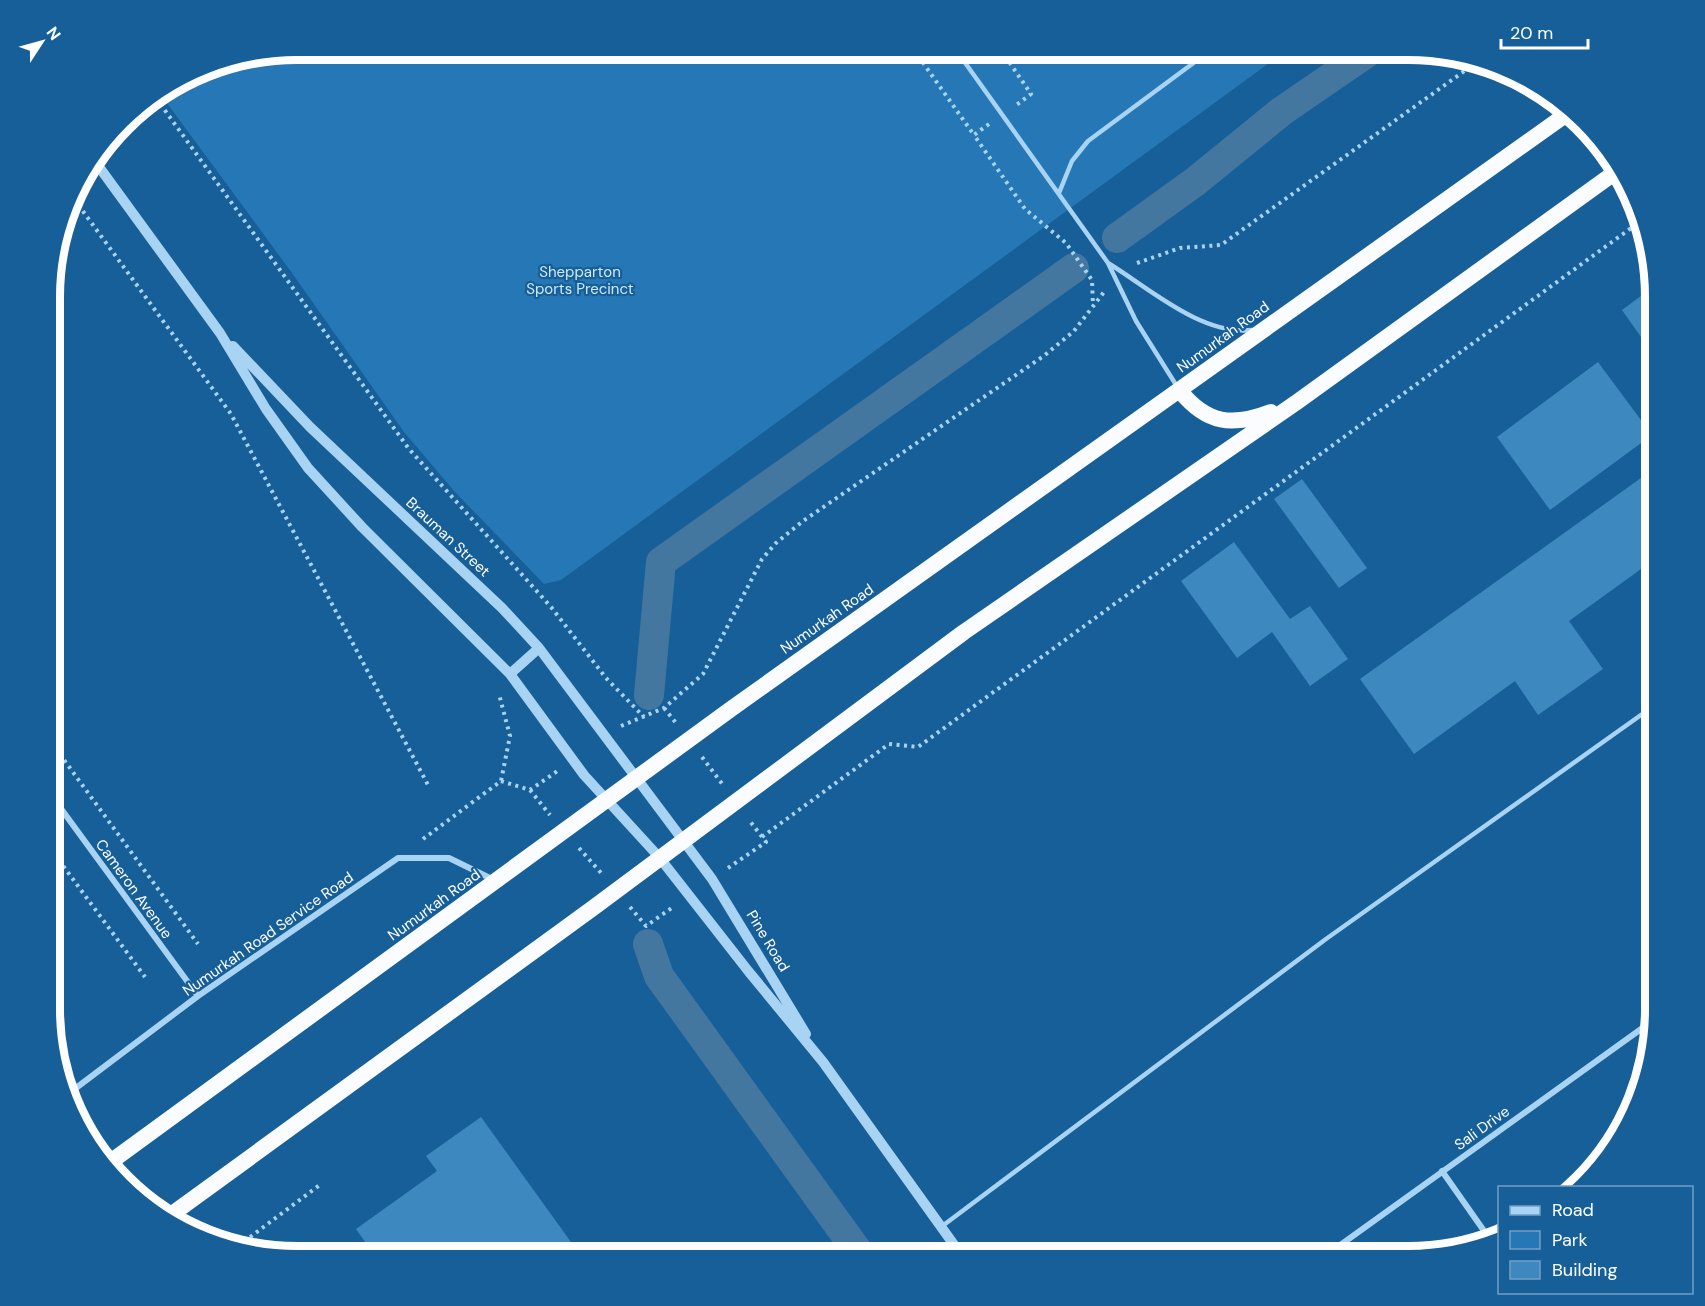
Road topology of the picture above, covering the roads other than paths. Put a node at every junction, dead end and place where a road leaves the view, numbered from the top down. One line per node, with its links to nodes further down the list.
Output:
1 (963, 60): 6 (lane)
2 (1197, 60): 6 (lane)
3 (1562, 117): 8 (highway, Numurkah Road)
4 (99, 167): 9 (street, Brauman Street)
5 (1611, 175): 11 (highway)
6 (1059, 193): 7 (lane)
7 (1108, 263): 8 (lane); 10 (lane)
8 (1268, 327): 10 (highway, Numurkah Road)
9 (220, 333): 12 (street, Brauman Street); 13 (street, Brauman Street)
10 (1180, 391): 11 (highway); 15 (highway, Numurkah Road)
11 (1297, 402): 18 (highway)
12 (539, 648): 13 (street); 15 (street, Brauman Street)
13 (510, 674): 16 (street, Brauman Street)
14 (1645, 712): 28 (lane)
15 (636, 780): 16 (highway, Numurkah Road); 18 (street, Pine Road)
16 (607, 802): 19 (street, Pine Road); 20 (highway, Numurkah Road)
17 (60, 807): 21 (street, Cameron Avenue)
18 (682, 839): 19 (highway); 23 (street, Pine Road)
19 (659, 857): 23 (street, Pine Road); 27 (highway)
20 (497, 882): 21 (street, Numurkah Road Service Road); 25 (highway, Numurkah Road)
21 (198, 996): 24 (street, Numurkah Road Service Road)
22 (1644, 1027): 26 (street, Sali Drive)
23 (823, 1062): 28 (street, Pine Road)
24 (75, 1090)
25 (114, 1159)
26 (1442, 1171): 29 (street); 31 (street, Sali Drive)
27 (174, 1211)
28 (941, 1227): 30 (street, Pine Road)
29 (1485, 1233)
30 (955, 1246)
31 (1338, 1246)

